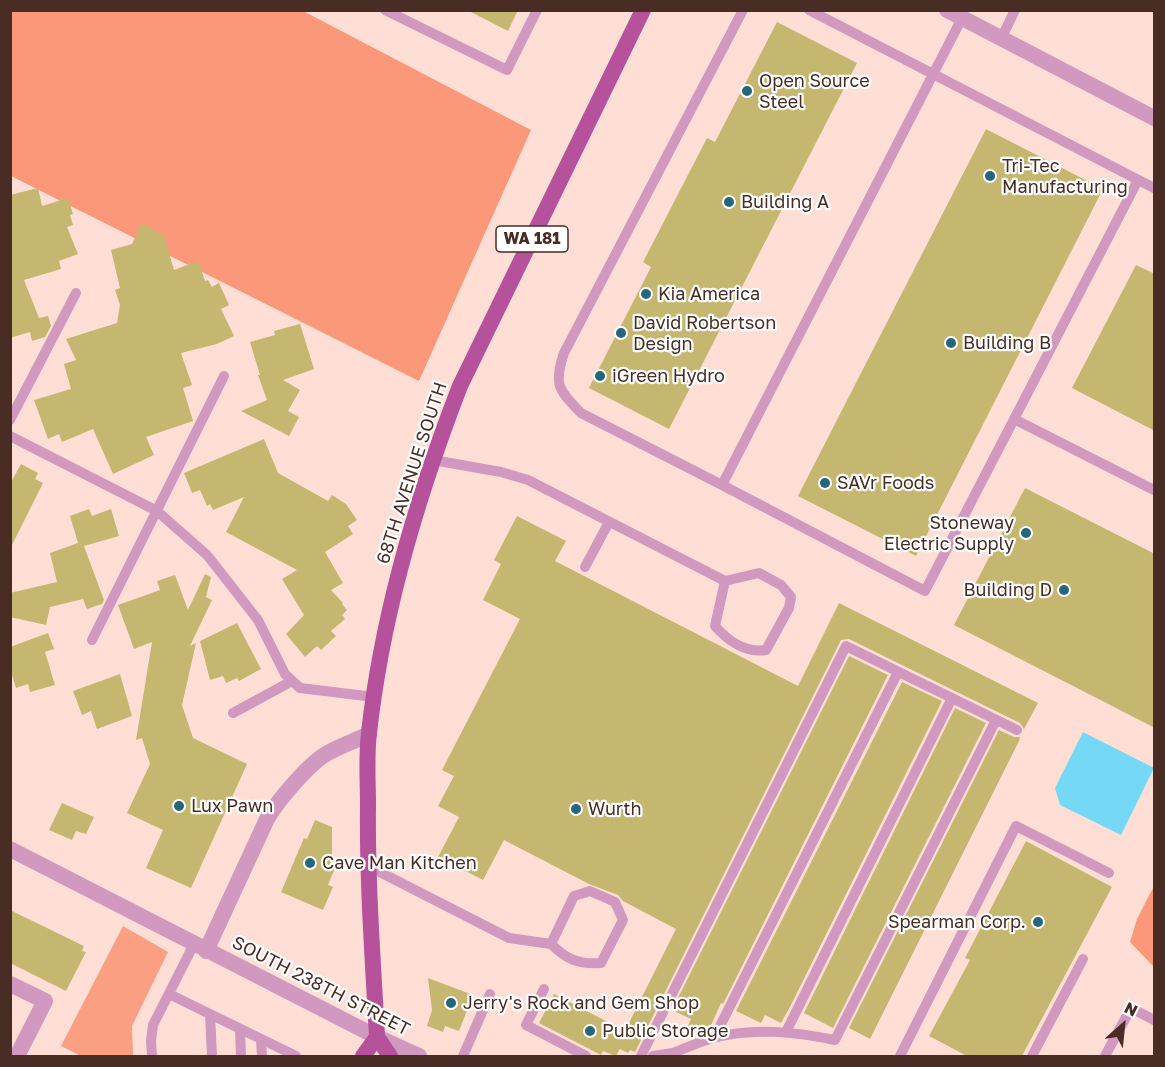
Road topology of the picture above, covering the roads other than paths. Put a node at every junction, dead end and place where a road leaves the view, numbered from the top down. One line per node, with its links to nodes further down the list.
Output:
1 (385, 10): 2 (lane)
2 (537, 10)
3 (643, 10): 18 (main road, 68TH AVENUE SOUTH / WA 181)
4 (742, 10): 19 (lane)
5 (809, 10): 9 (lane)
6 (1015, 10): 8 (lane)
7 (954, 14): 8 (street); 9 (lane)
8 (1001, 39): 10 (street)
9 (932, 75): 11 (lane); 19 (lane)
10 (1155, 118)
11 (1138, 180): 12 (lane); 15 (lane)
12 (1154, 185)
13 (76, 293): 16 (lane)
14 (224, 376): 21 (lane)
15 (1014, 419): 19 (lane); 20 (lane)
16 (10, 420)
17 (10, 436): 21 (lane)
18 (433, 459): 22 (lane); 28 (main road, 68TH AVENUE SOUTH / WA 181)
19 (722, 485)
20 (1155, 490)
21 (157, 511): 25 (lane); 27 (lane)
22 (609, 522): 23 (lane); 24 (lane)
23 (585, 567)
24 (725, 582): 24 (lane)
25 (92, 640)
26 (898, 672): 29 (lane); 49 (lane); 63 (lane)
27 (292, 681): 28 (lane); 30 (lane)
28 (374, 697): 33 (main road, 68TH AVENUE SOUTH / WA 181)
29 (952, 698): 31 (lane); 47 (lane)
30 (233, 713)
31 (996, 720): 32 (lane); 47 (lane)
32 (1017, 730)
33 (369, 734): 35 (main road, WA 181); 38 (street)
34 (10, 849): 38 (street, SOUTH 238TH STREET)
35 (368, 866): 37 (lane); 48 (main road, WA 181)
36 (1109, 873): 65 (lane)
37 (550, 944): 37 (lane)
38 (200, 948): 42 (lane); 48 (street, SOUTH 238TH STREET)
39 (1083, 959): 66 (lane)
40 (10, 984): 52 (street)
41 (544, 989): 62 (lane)
42 (169, 994): 44 (lane); 53 (lane)
43 (490, 994): 61 (lane)
44 (210, 1014): 46 (lane); 54 (lane)
45 (1155, 1020): 67 (lane)
46 (240, 1029): 50 (lane); 55 (lane)
47 (786, 1032): 49 (lane)
48 (377, 1037): 58 (main road); 59 (main road); 60 (street, SOUTH 238TH STREET)
49 (714, 1038): 51 (lane)
50 (261, 1040): 56 (lane); 57 (lane)
51 (674, 1055): 64 (lane)
52 (17, 1056)
53 (152, 1056)
54 (212, 1056)
55 (241, 1056)
56 (262, 1056)
57 (296, 1056)
58 (363, 1056)
59 (390, 1056)
60 (419, 1056)
61 (463, 1056)
62 (586, 1056)
63 (640, 1056)
64 (653, 1056)
65 (900, 1056)
66 (1032, 1056)
67 (1105, 1056)

